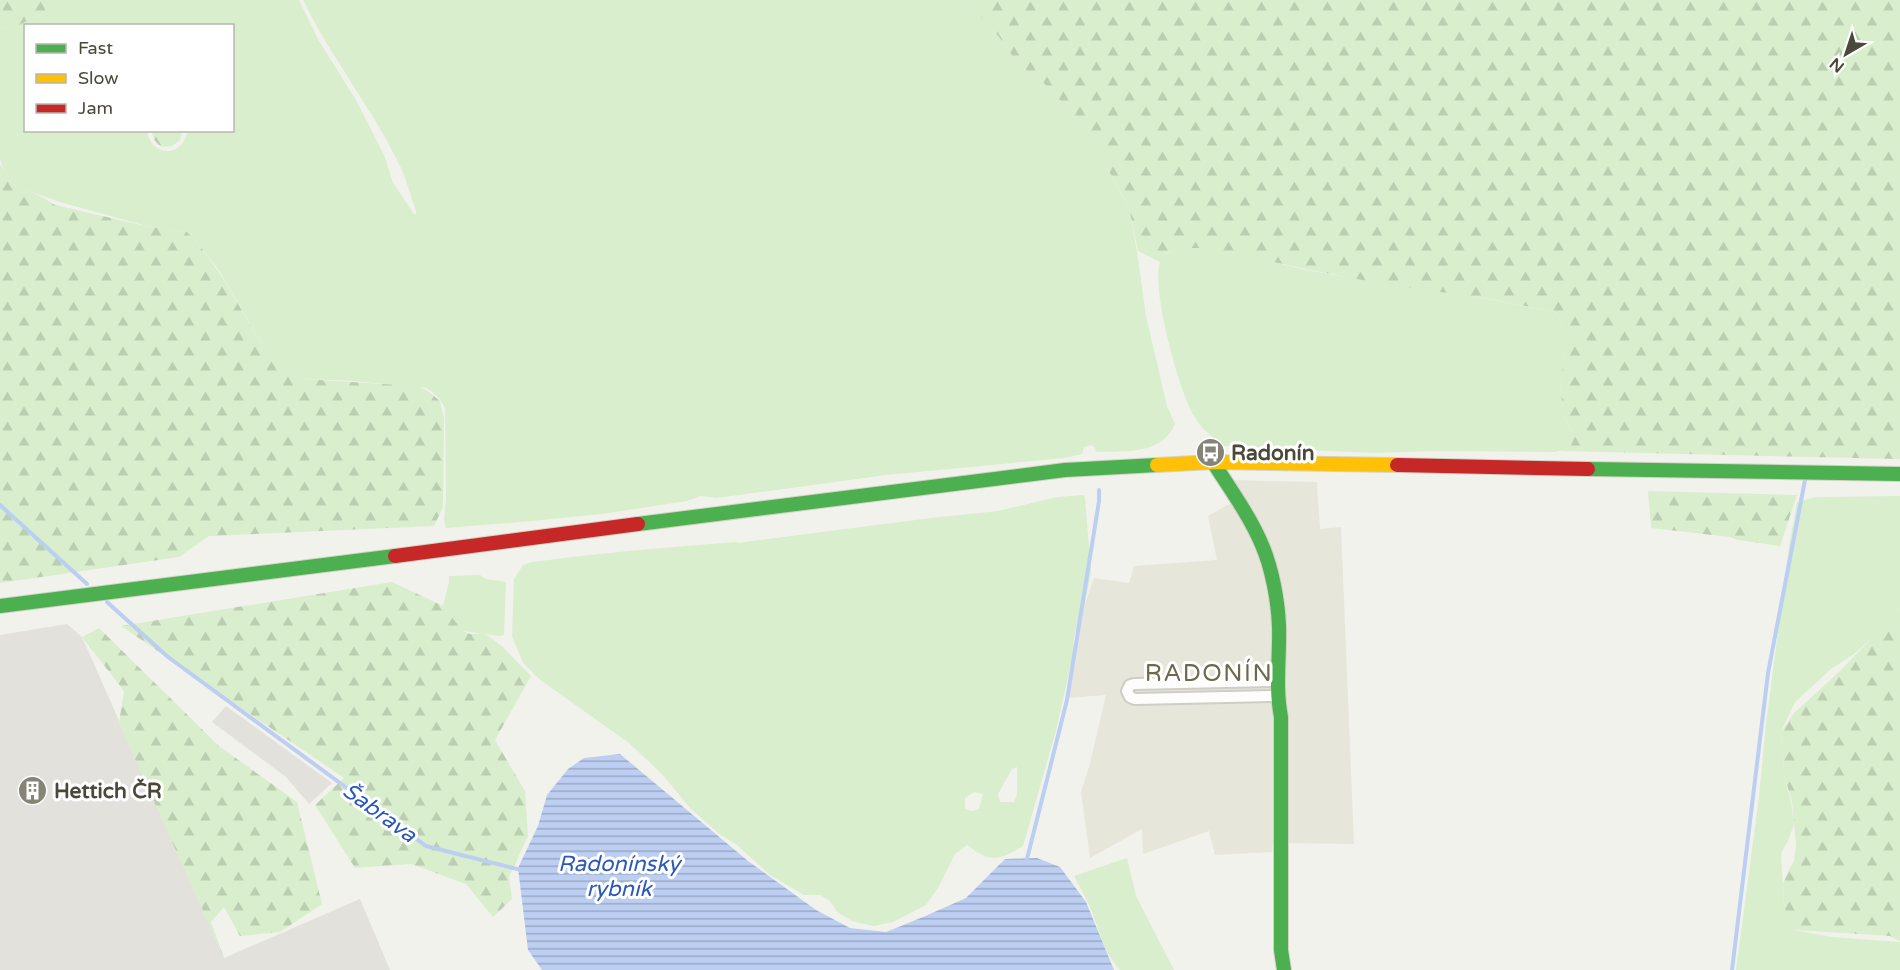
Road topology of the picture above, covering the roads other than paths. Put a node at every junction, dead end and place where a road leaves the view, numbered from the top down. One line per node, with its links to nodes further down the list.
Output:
1 (1213, 462): 2 (main road); 3 (main road); 4 (main road)
2 (1900, 474)
3 (0, 606)
4 (1277, 681): 5 (main road); 5 (street)
5 (1277, 696): 6 (main road)
6 (1284, 970)

